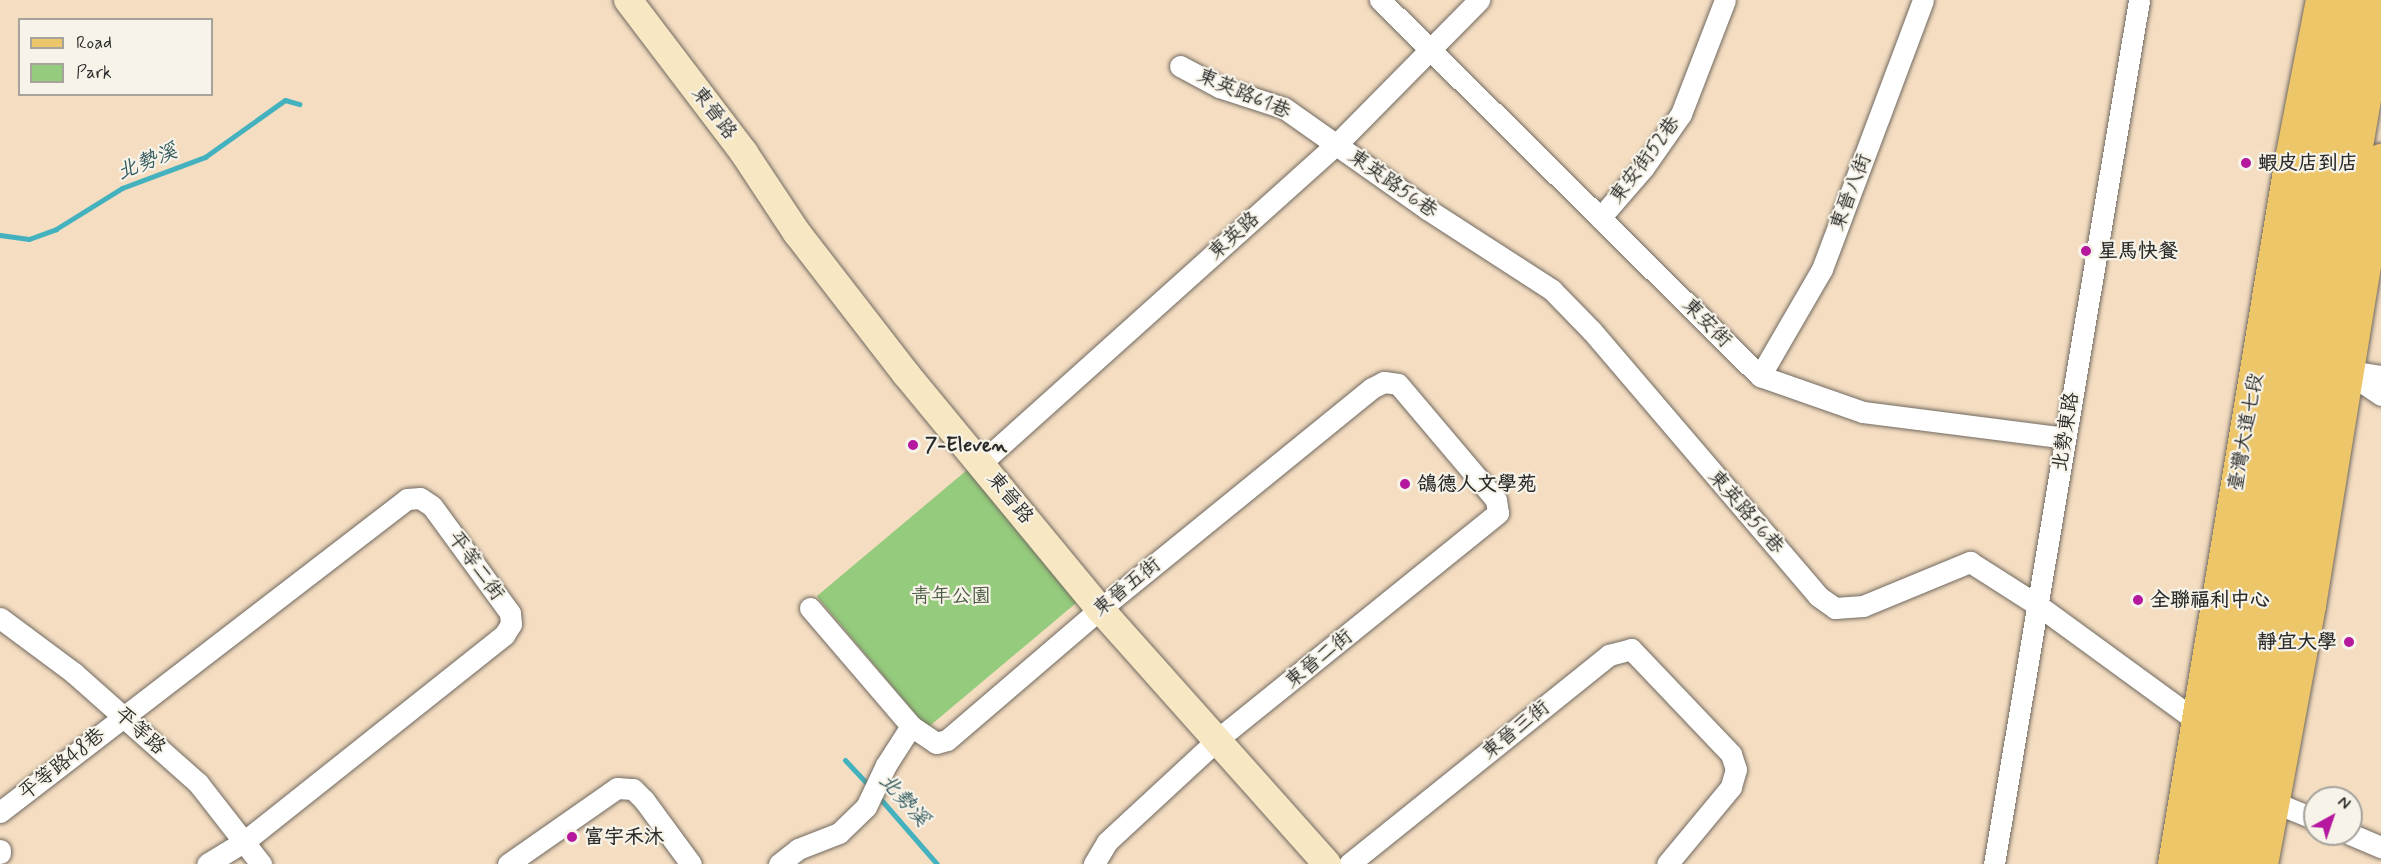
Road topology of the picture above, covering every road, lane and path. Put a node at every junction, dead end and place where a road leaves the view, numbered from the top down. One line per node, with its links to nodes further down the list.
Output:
1 (628, 0): 22 (street, 東晉路)
2 (1380, 0): 10 (street, 東安街)
3 (1479, 0): 10 (street, 東英路)
4 (1725, 0): 14 (street, 東安街52巷)
5 (1923, 0): 17 (street, 東晉八街)
6 (2139, 0): 20 (street, 北勢東路)
7 (2322, 0): 15 (main road, 臺灣大道七段)
8 (2351, 0): 16 (main road, 臺灣大道七段)
9 (2381, 0): 16 (main road, 臺灣大道七段)
10 (1431, 51): 12 (street, 東英路); 14 (street, 東安街)
11 (1180, 66): 12 (street, 東英路61巷)
12 (1336, 145): 22 (street, 東英路); 23 (street, 東英路56巷)
13 (2381, 160): 16 (main road, 臺灣大道七段)
14 (1600, 218): 17 (street, 東安街)
15 (2259, 354): 16 (street); 28 (main road, 臺灣大道七段)
16 (2317, 366): 18 (street); 19 (street); 31 (main road, 臺灣大道七段); 48 (main road, 臺灣大道七段); 49 (main road, 臺灣大道七段)
17 (1760, 376): 20 (street, 東安街)
18 (2381, 376)
19 (2381, 395)
20 (2065, 438): 23 (street, 北勢東路)
21 (1457, 452): 25 (street, 東晉五街); 30 (street, 東晉二街)
22 (981, 463): 25 (street, 東晉路)
23 (2039, 606): 28 (street, 東英路56巷); 46 (street, 北勢東路)
24 (810, 608): 29 (street, 東晉五街)
25 (1100, 609): 29 (street, 東晉五街); 30 (street, 東晉路)
26 (0, 618): 27 (street, 平等路)
27 (124, 716): 32 (street, 平等路48巷); 35 (street, 平等路); 35 (street, 平等二街)
28 (2198, 722): 47 (main road, 臺灣大道七段)
29 (911, 726): 41 (street)
30 (1217, 741): 42 (street, 東晉二街); 43 (street, 東晉路)
31 (2271, 801): 33 (street); 50 (main road, 臺灣大道七段)
32 (0, 812)
33 (2303, 814)
34 (2363, 839): 36 (street)
35 (245, 841): 37 (street, 平等二街); 38 (street, 平等路)
36 (2381, 847)
37 (207, 864)
38 (261, 864)
39 (508, 864): 40 (street)
40 (692, 864)
41 (779, 864)
42 (1094, 864)
43 (1327, 864)
44 (1349, 864): 45 (street, 東晉三街)
45 (1667, 864)
46 (1994, 864)
47 (2174, 864)
48 (2204, 864)
49 (2234, 864)
50 (2261, 864)

